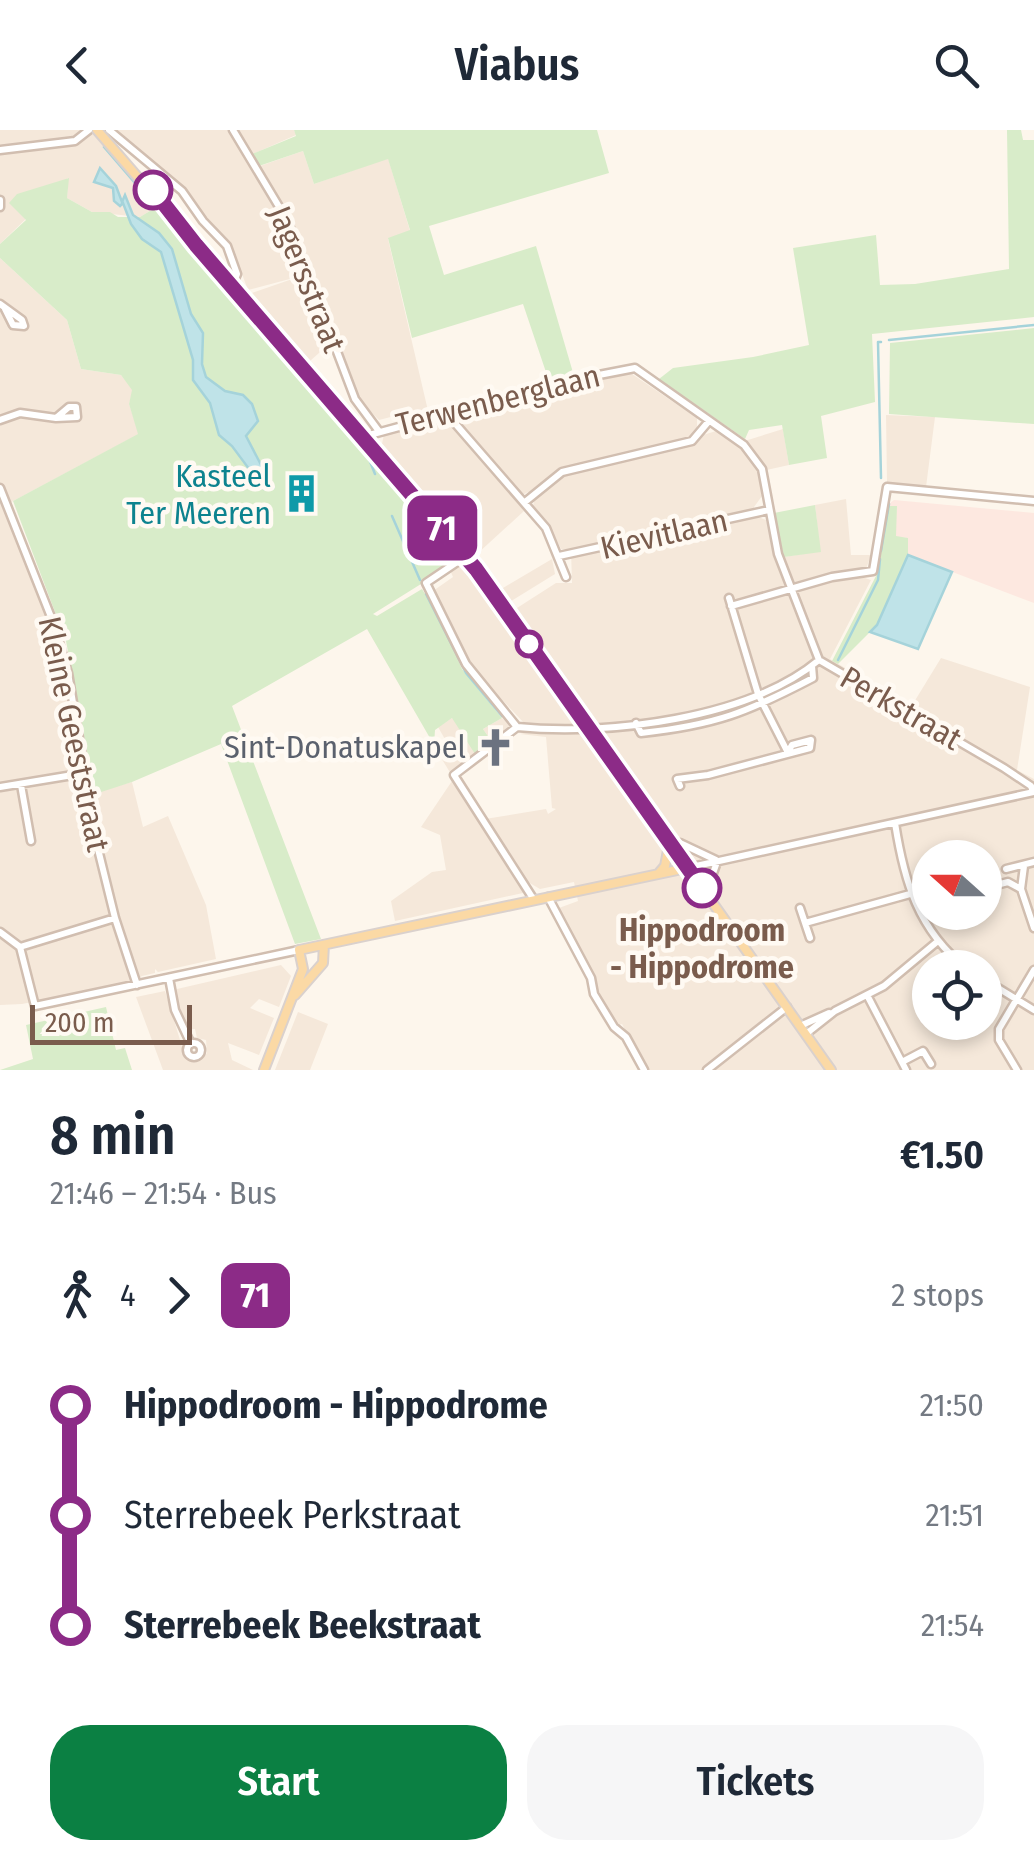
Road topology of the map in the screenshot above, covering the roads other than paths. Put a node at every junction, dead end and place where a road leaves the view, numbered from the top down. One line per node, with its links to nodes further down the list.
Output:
1 (90, 130): 5 (street)
2 (97, 130): 6 (main road)
3 (109, 130): 6 (street)
4 (232, 130): 11 (street, Jagersstraat)
5 (0, 150)
6 (232, 286): 12 (main road)
7 (446, 413): 10 (street, Terwenberglaan); 11 (street, Terwenberglaan); 15 (street)
8 (56, 418): 9 (street)
9 (0, 420)
10 (709, 421): 15 (street); 16 (street)
11 (378, 430): 12 (street, Terwenberglaan)
12 (362, 436): 17 (main road)
13 (0, 488): 28 (street, Kleine Geeststraat)
14 (1034, 501): 20 (street)
15 (525, 502): 18 (street)
16 (769, 510): 18 (street, Kievitlaan); 20 (street)
17 (466, 556): 26 (street); 27 (main road)
18 (560, 556): 19 (street)
19 (566, 577)
20 (793, 588): 21 (street); 23 (street)
21 (819, 660): 22 (street, Perkstraat); 32 (street, Perkstraat)
22 (812, 666): 23 (street, Perkstraat); 24 (street)
23 (758, 694): 24 (street); 25 (street, Perkstraat)
24 (762, 704): 25 (street); 30 (street)
25 (636, 723): 27 (street, Perkstraat)
26 (517, 727): 27 (street, Perkstraat); 49 (street)
27 (589, 728): 34 (main road)
28 (85, 773): 29 (street); 51 (street, Kleine Geeststraat)
29 (20, 785): 31 (street); 35 (street)
30 (680, 786)
31 (0, 788)
32 (1034, 792): 33 (street)
33 (895, 822): 37 (street); 46 (street)
34 (665, 836): 40 (main road); 42 (main road)
35 (31, 841)
36 (680, 843): 37 (street)
37 (717, 861): 40 (street); 45 (street)
38 (1034, 862): 39 (street)
39 (1024, 866): 41 (street); 44 (street)
40 (687, 868): 42 (main road); 45 (main road)
41 (1006, 868)
42 (658, 874): 47 (main road)
43 (1002, 884): 44 (street)
44 (1021, 889): 53 (street)
45 (706, 893): 69 (main road)
46 (910, 894): 48 (street); 52 (street)
47 (548, 897): 49 (main road); 76 (street)
48 (912, 899)
49 (534, 900): 58 (main road)
50 (800, 908): 52 (street)
51 (115, 918): 59 (street); 64 (street, Kleine Geeststraat)
52 (805, 923): 56 (street)
53 (1034, 928)
54 (931, 930): 57 (street)
55 (0, 932): 59 (street)
56 (810, 938)
57 (938, 941): 61 (street); 66 (street)
58 (324, 944): 60 (main road); 67 (main road)
59 (20, 947): 64 (street)
60 (299, 950): 63 (street); 67 (main road)
61 (947, 950)
62 (1034, 970): 68 (street)
63 (169, 978): 64 (street); 72 (street)
64 (137, 984)
65 (1002, 990): 68 (street)
66 (867, 995): 71 (street); 74 (street)
67 (292, 999): 75 (main road)
68 (1016, 999): 70 (street); 79 (street)
69 (787, 1008): 71 (main road); 77 (street)
70 (1034, 1010)
71 (803, 1030): 78 (main road)
72 (191, 1044)
73 (932, 1064): 74 (street)
74 (904, 1066)
75 (264, 1070)
76 (644, 1070)
77 (708, 1070)
78 (831, 1070)
79 (1017, 1070)

